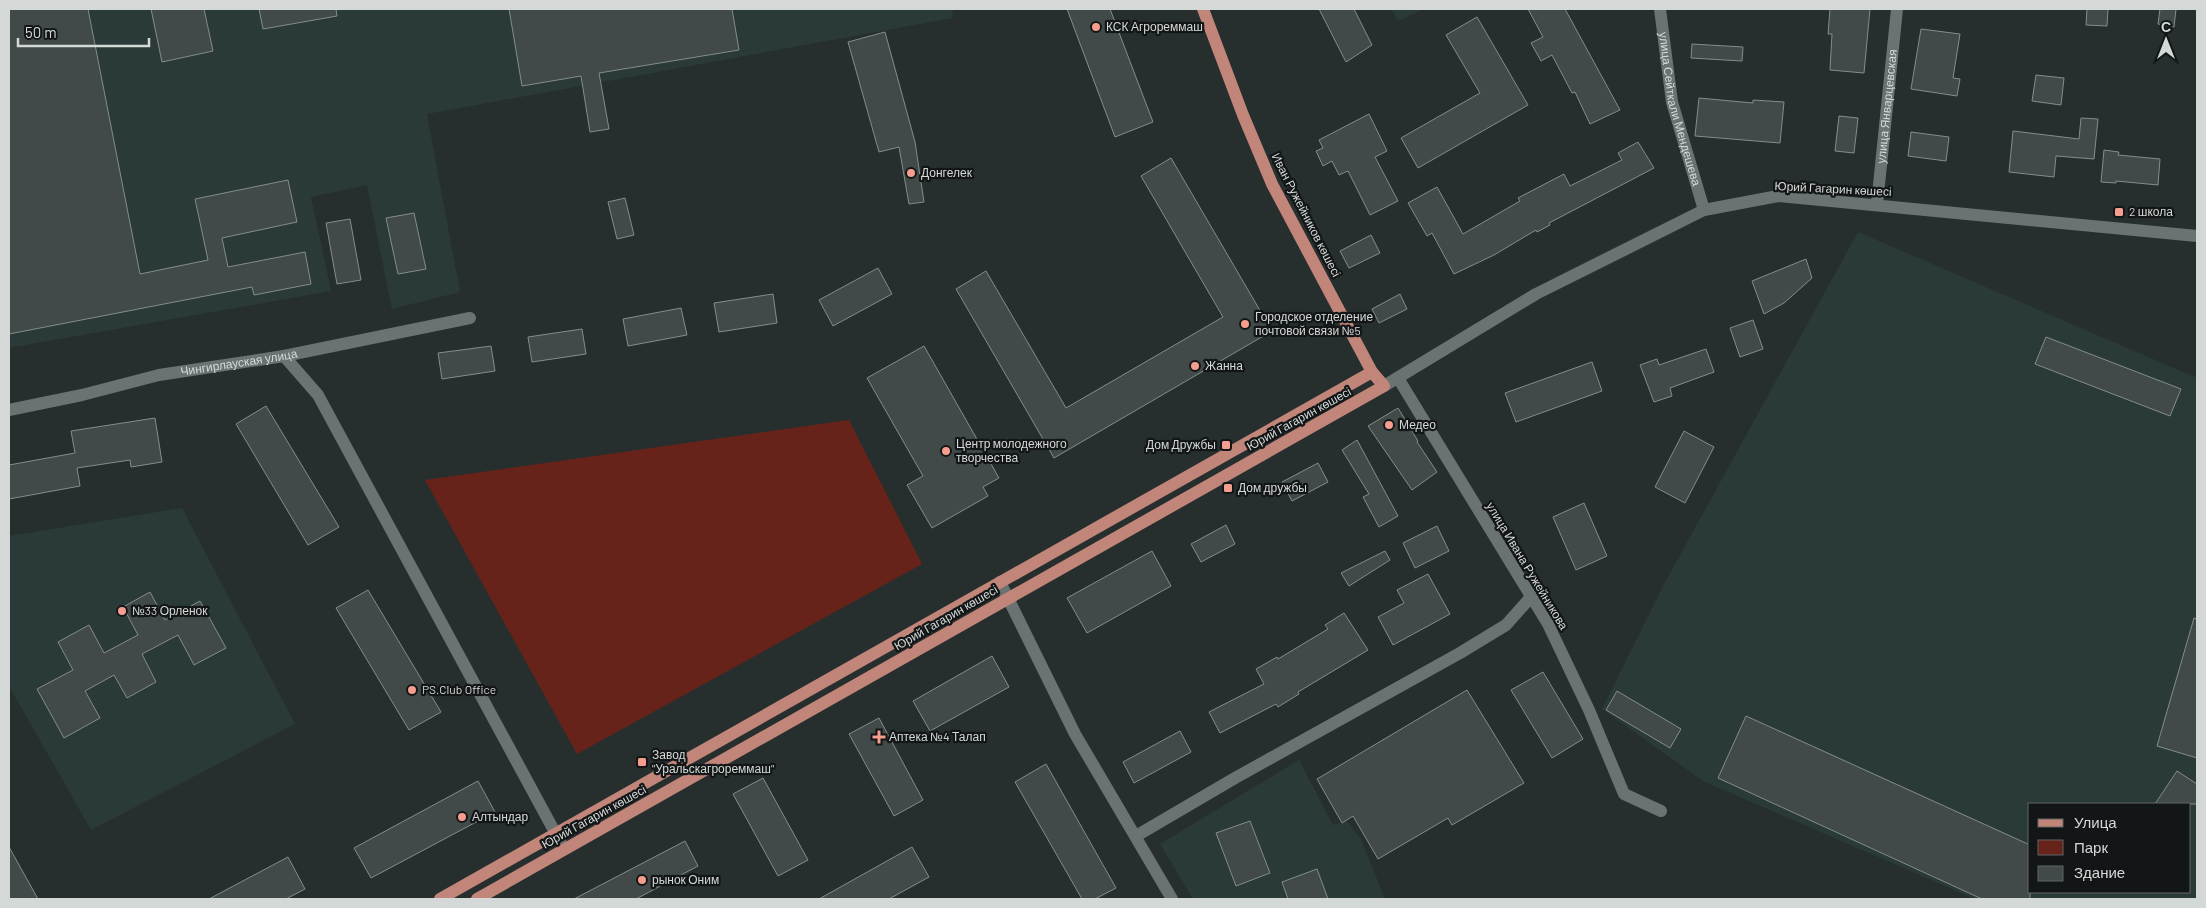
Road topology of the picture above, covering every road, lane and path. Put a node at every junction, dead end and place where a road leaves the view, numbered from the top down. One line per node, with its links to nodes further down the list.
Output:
1 (1202, 9): 9 (main road, Иван Ружейников көшесі)
2 (1660, 9): 5 (street, улица Сейткали Мендешева)
3 (1897, 9): 4 (street, улица Январцевская)
4 (1877, 204): 5 (street, Юрий Гагарин көшесі); 6 (street, Юрий Гагарин көшесі)
5 (1704, 210): 10 (street, Юрий Гагарин көшесі)
6 (2197, 236)
7 (470, 318): 8 (street, Чингирлауская улица)
8 (284, 356): 12 (street, Чингирлауская улица); 17 (street)
9 (1372, 372): 11 (main road); 13 (main road, Юрий Гагарин көшесі)
10 (1398, 378): 11 (street, Юрий Гагарин көшесі); 14 (street, улица Ивана Ружейникова)
11 (1384, 386): 15 (main road, Юрий Гагарин көшесі)
12 (9, 410)
13 (1000, 582): 15 (street); 17 (main road, Юрий Гагарин көшесі)
14 (1531, 597): 16 (street, улица Ивана Ружейникова); 18 (street)
15 (1009, 598): 18 (street); 19 (main road, Юрий Гагарин көшесі)
16 (1661, 811)
17 (555, 833): 19 (street); 20 (main road, Юрий Гагарин көшесі)
18 (1136, 836): 22 (street)
19 (564, 849): 21 (main road, Юрий Гагарин көшесі)
20 (440, 899)
21 (477, 899)
22 (1172, 899)

